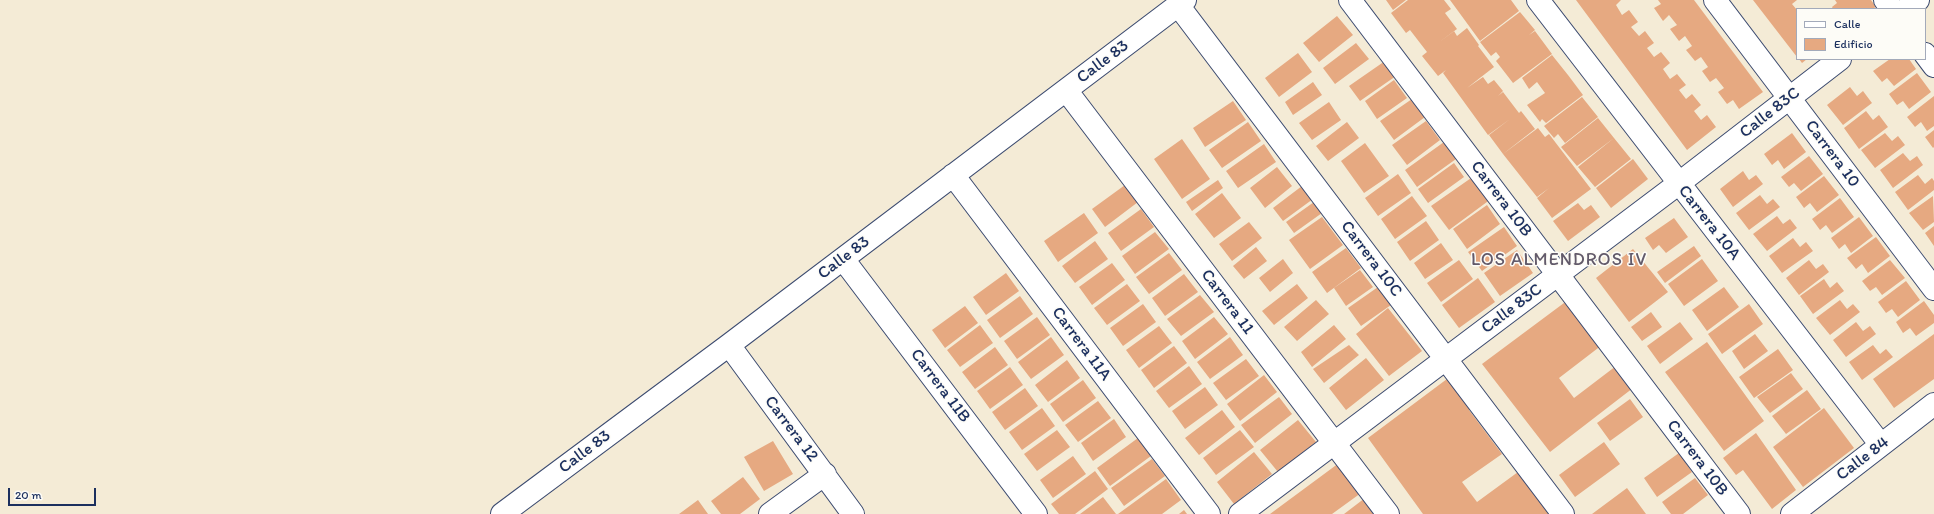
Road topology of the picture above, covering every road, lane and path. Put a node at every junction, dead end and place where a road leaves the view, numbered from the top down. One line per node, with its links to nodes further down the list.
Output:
1 (1350, 0): 17 (street, Carrera 10B)
2 (1538, 0): 15 (street, Carrera 10A)
3 (1715, 0): 13 (street, Carrera 10)
4 (1885, 0): 7 (street)
5 (1918, 0): 8 (street)
6 (1182, 3): 12 (street, Calle 83); 20 (street, Carrera 10C)
7 (1891, 8)
8 (1907, 8)
9 (1926, 55): 11 (street)
10 (1839, 60): 13 (street, Calle 83C)
11 (1934, 66)
12 (1066, 90): 14 (street, Calle 83); 22 (street, Carrera 11)
13 (1789, 98): 15 (street, Calle 83C); 18 (street, Carrera 10)
14 (953, 175): 16 (street, Calle 83); 29 (street, Carrera 11A)
15 (1678, 184): 17 (street, Calle 83C); 23 (street, Carrera 10A)
16 (843, 258): 19 (street, Calle 83); 28 (street, Carrera 11B)
17 (1558, 274): 20 (street, Calle 83C); 33 (street, Carrera 10B)
18 (1934, 289)
19 (729, 345): 24 (street, Carrera 12); 25 (street, Calle 83)
20 (1446, 359): 22 (street, Calle 83C); 32 (street, Carrera 10C)
21 (1934, 404): 23 (street, Calle 84)
22 (1334, 443): 30 (street, Calle 83C); 31 (street, Carrera 11)
23 (1881, 445): 34 (street, Calle 84)
24 (825, 474): 26 (street); 27 (street, Carrera 12)
25 (502, 514)
26 (770, 514)
27 (853, 514)
28 (1036, 514)
29 (1209, 514)
30 (1240, 514)
31 (1388, 514)
32 (1563, 514)
33 (1739, 514)
34 (1792, 514)

